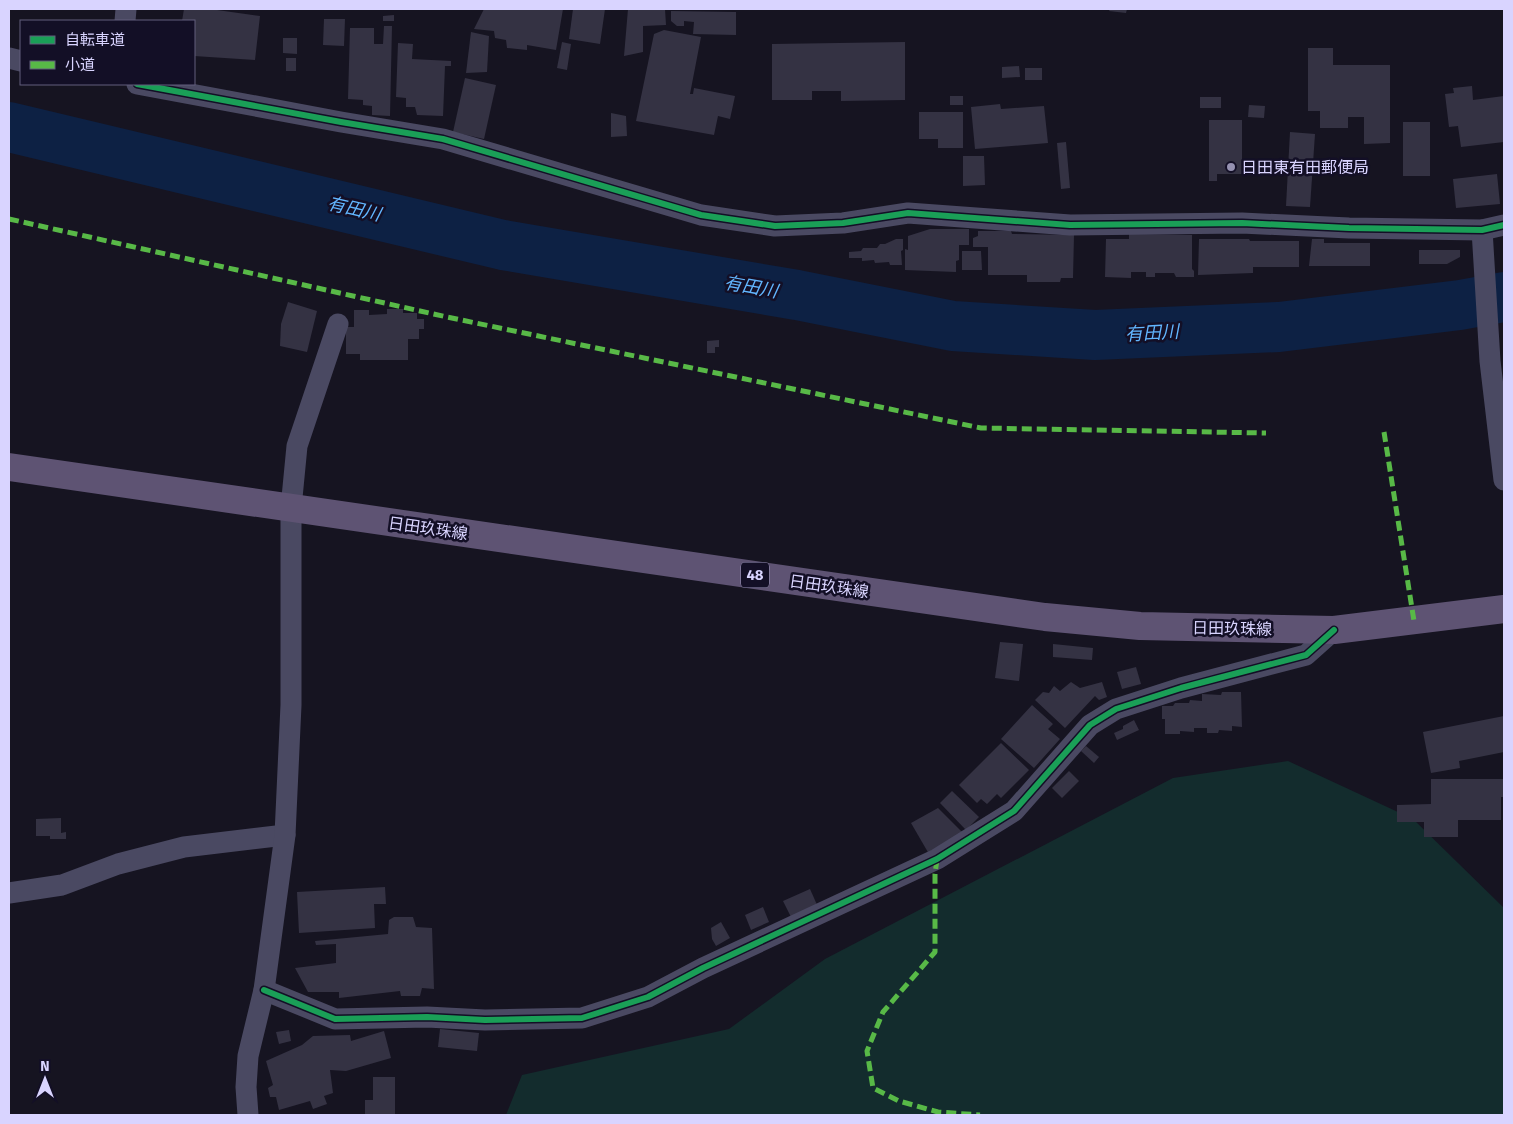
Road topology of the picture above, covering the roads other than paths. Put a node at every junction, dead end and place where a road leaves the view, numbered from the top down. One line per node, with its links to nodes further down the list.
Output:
1 (143, 85): 3 (street)
2 (1504, 225): 3 (street)
3 (1482, 230): 6 (street)
4 (338, 324): 7 (street)
5 (9, 467): 7 (main road, 日田玖珠線 / 48)
6 (1504, 480)
7 (292, 508): 9 (main road, 日田玖珠線 / 48); 10 (street)
8 (1504, 609): 9 (main road, 日田玖珠線 / 48)
9 (1334, 630): 12 (street)
10 (285, 835): 11 (street); 12 (street)
11 (9, 893)
12 (264, 990): 13 (street)
13 (248, 1115)

